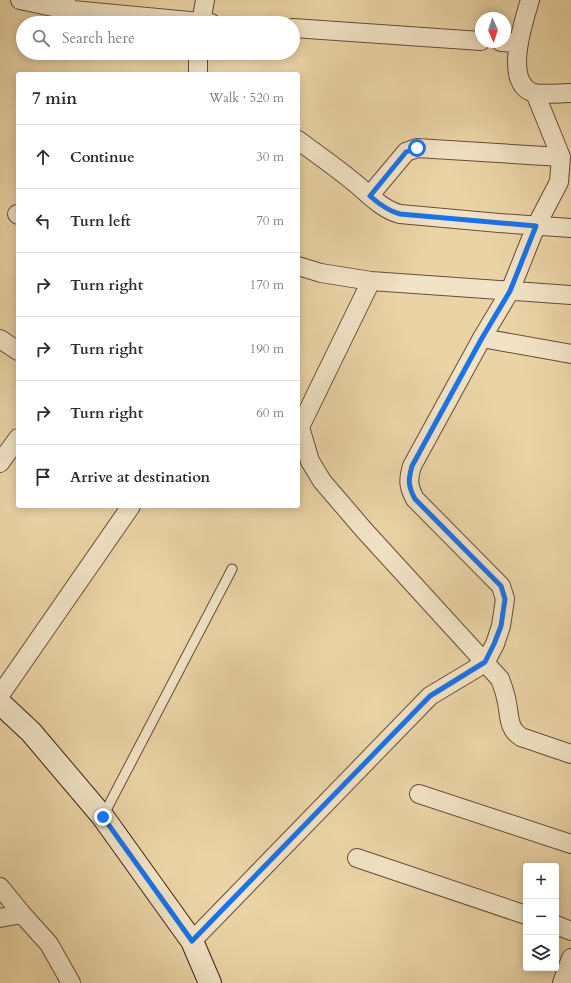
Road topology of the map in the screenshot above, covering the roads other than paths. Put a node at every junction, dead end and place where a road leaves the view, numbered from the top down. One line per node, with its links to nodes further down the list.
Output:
1 (20, 0): 4 (street)
2 (205, 0): 6 (street)
3 (530, 0): 10 (street)
4 (64, 5): 5 (street)
5 (150, 16)
6 (204, 16)
7 (300, 28): 8 (street)
8 (475, 41)
9 (511, 43): 10 (street)
10 (519, 43): 13 (street)
11 (198, 60): 12 (street)
12 (198, 72)
13 (535, 93): 14 (street); 16 (street)
14 (571, 93)
15 (300, 141): 17 (street)
16 (561, 157): 17 (street); 18 (street)
17 (370, 196): 18 (street)
18 (536, 226): 19 (street); 22 (street)
19 (571, 228)
20 (300, 267): 21 (street)
21 (370, 281): 22 (street); 28 (street)
22 (510, 291): 23 (street); 24 (street)
23 (571, 295)
24 (482, 338): 27 (street); 34 (street)
25 (0, 339): 26 (street)
26 (16, 351)
27 (571, 354)
28 (300, 424)
29 (300, 429): 34 (street)
30 (16, 441): 31 (street)
31 (0, 463)
32 (130, 508): 35 (street)
33 (232, 569): 39 (lane)
34 (485, 662): 37 (street); 48 (street)
35 (0, 695)
36 (0, 703): 39 (main road)
37 (571, 754)
38 (419, 794): 40 (street)
39 (103, 817): 48 (main road)
40 (571, 844)
41 (358, 858): 44 (street)
42 (0, 887): 43 (street)
43 (22, 914): 45 (street); 50 (street)
44 (523, 914)
45 (0, 918)
46 (559, 927): 47 (street)
47 (571, 931)
48 (192, 941): 51 (main road)
49 (571, 958): 52 (street)
50 (71, 983)
51 (210, 983)
52 (562, 983)

